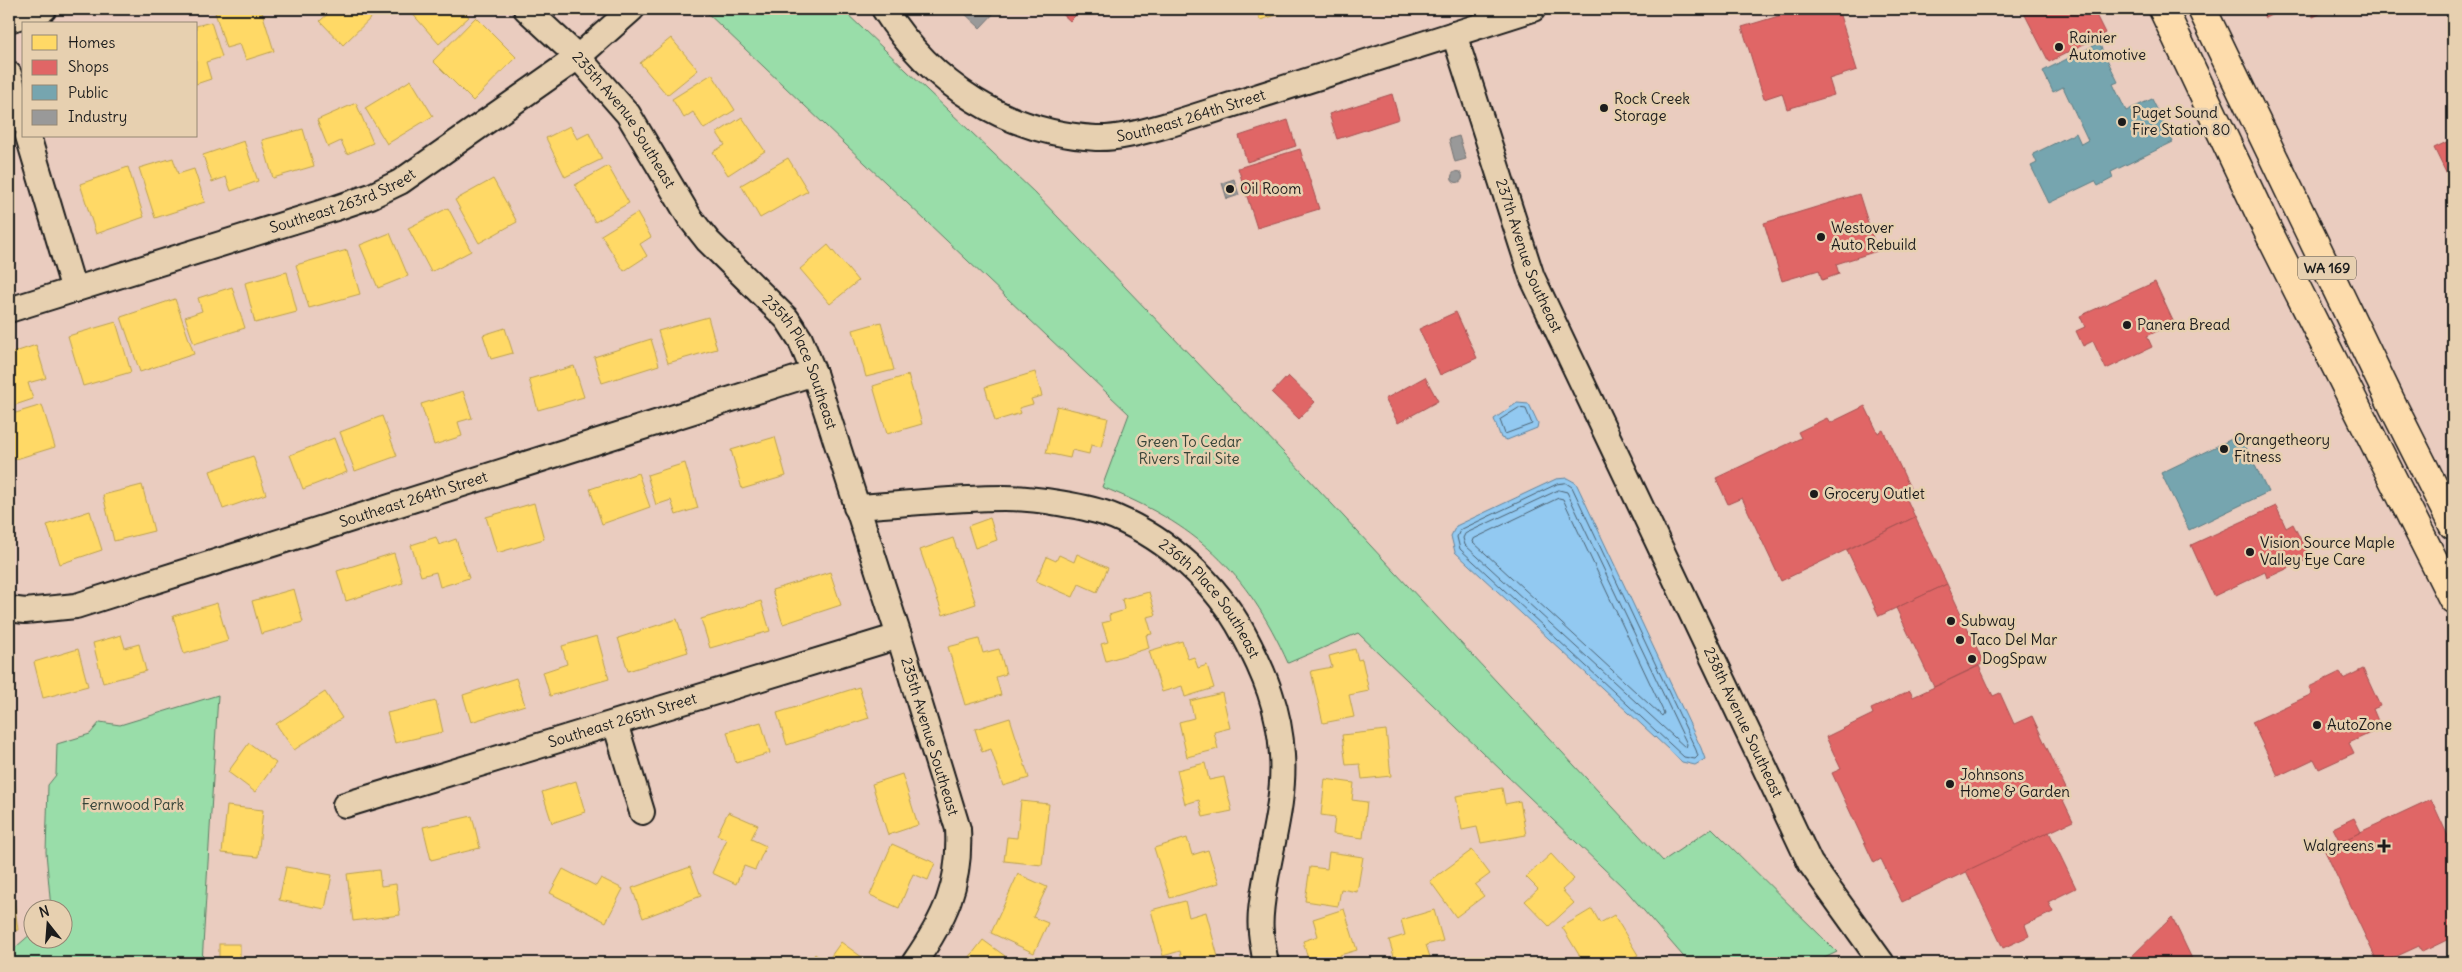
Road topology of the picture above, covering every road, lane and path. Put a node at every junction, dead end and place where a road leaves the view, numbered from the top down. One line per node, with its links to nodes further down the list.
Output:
1 (44, 9): 8 (street)
2 (526, 9): 10 (street, 235th Avenue Southeast)
3 (632, 9): 10 (street, Southeast 263rd Street)
4 (884, 9): 9 (street, Southeast 264th Street)
5 (1533, 9): 9 (street, Southeast 264th Street)
6 (2163, 9): 16 (main road, WA 169)
7 (2202, 9): 19 (main road, WA 169)
8 (9, 20)
9 (1454, 34): 20 (street, 237th Avenue Southeast)
10 (578, 57): 14 (street, 235th Avenue Southeast); 15 (street, Southeast 263rd Street)
11 (9, 74): 12 (street)
12 (22, 116)
13 (29, 138): 15 (street)
14 (708, 241): 18 (street, 235th Place Southeast)
15 (74, 290): 17 (street, Southeast 263rd Street)
16 (2303, 297): 19 (main road); 23 (main road, WA 169)
17 (9, 310)
18 (814, 373): 21 (street, 235th Place Southeast); 24 (street, Southeast 264th Street)
19 (2394, 408): 22 (main road, WA 169)
20 (1622, 470): 31 (street, 238th Avenue Southeast)
21 (856, 507): 25 (street, 235th Avenue Southeast); 30 (street, 236th Place Southeast)
22 (2453, 525)
23 (2453, 598)
24 (9, 609)
25 (899, 636): 26 (street, Southeast 265th Street); 29 (street, 235th Avenue Southeast)
26 (615, 723): 27 (street, Southeast 265th Street); 28 (street)
27 (346, 805)
28 (642, 812)
29 (914, 963)
30 (1266, 963)
31 (1882, 963)

